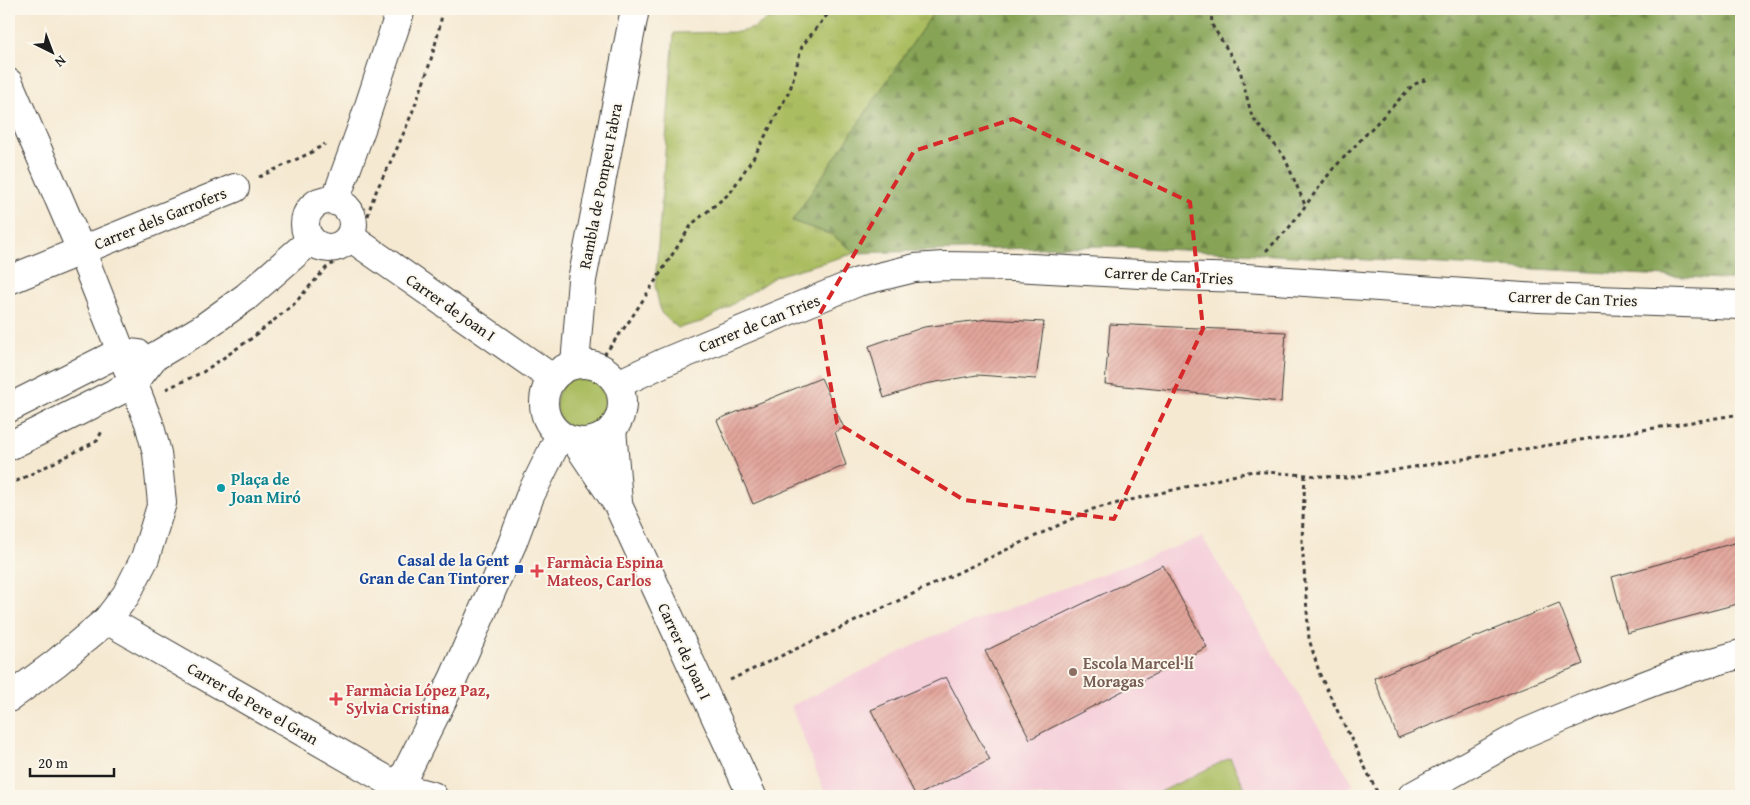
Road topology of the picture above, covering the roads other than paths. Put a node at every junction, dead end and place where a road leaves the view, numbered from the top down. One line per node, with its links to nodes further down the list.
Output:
1 (401, 9): 5 (street)
2 (635, 9): 13 (street, Rambla de Pompeu Fabra)
3 (9, 83): 8 (street)
4 (235, 188): 8 (street, Carrer dels Garrofers)
5 (335, 201): 6 (street); 7 (street)
6 (350, 237): 7 (street); 13 (street, Carrer de Joan I)
7 (311, 240): 12 (street)
8 (81, 250): 9 (street, Carrer dels Garrofers); 11 (street)
9 (9, 280)
10 (1741, 304): 15 (street, Carrer de Can Tries)
11 (120, 352): 12 (street); 14 (street); 16 (street)
12 (154, 357): 14 (street)
13 (574, 369): 15 (street); 18 (street)
14 (133, 384): 19 (street); 21 (street)
15 (618, 384): 17 (street)
16 (9, 408)
17 (612, 429): 18 (street); 20 (street, Carrer de Joan I)
18 (568, 438): 20 (street, Carrer de Joan I); 24 (street)
19 (9, 446)
20 (618, 505): 26 (street, Carrer de Joan I)
21 (107, 620): 23 (street); 24 (street, Carrer de Pere el Gran)
22 (1741, 654): 27 (street)
23 (9, 698)
24 (396, 792): 25 (street, Carrer de Pere el Gran)
25 (433, 796)
26 (752, 796)
27 (1412, 796)

